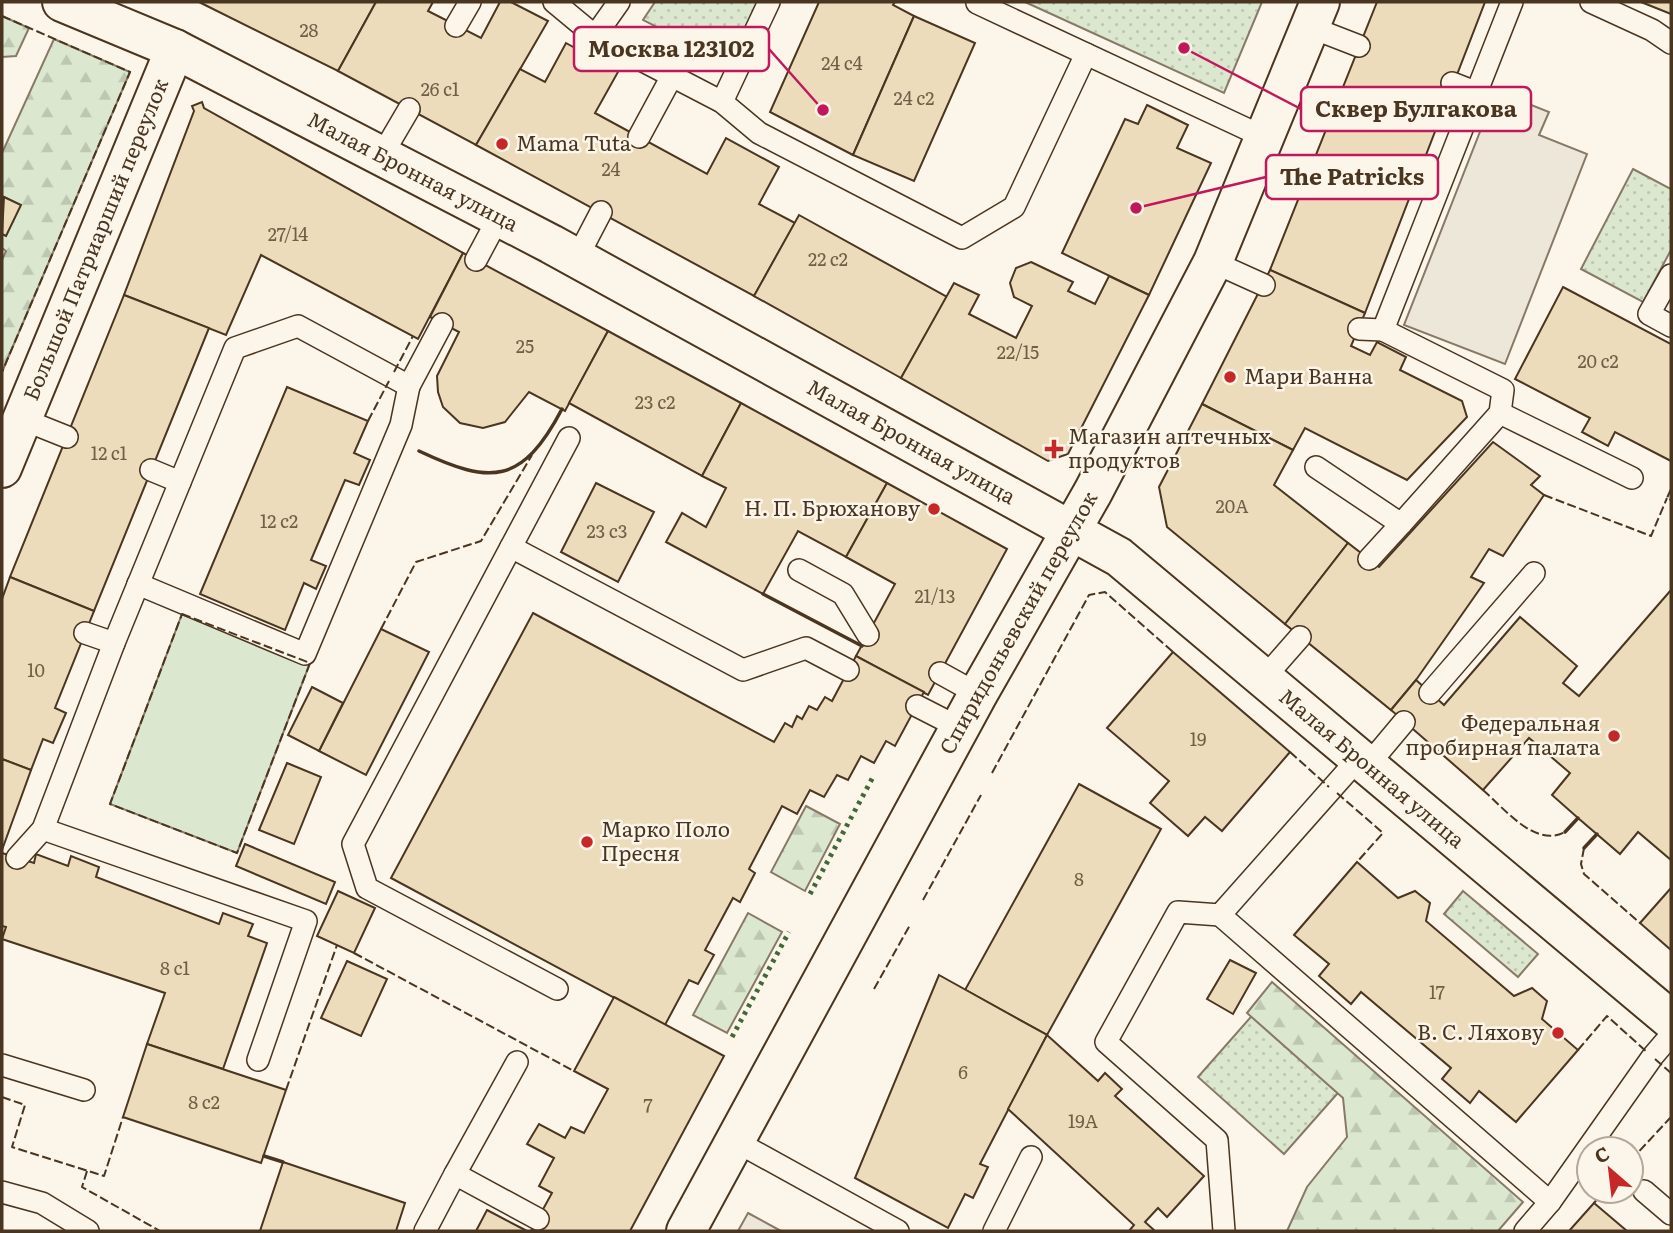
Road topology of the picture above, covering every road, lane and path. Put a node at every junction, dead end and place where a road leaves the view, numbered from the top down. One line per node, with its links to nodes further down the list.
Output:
1 (62, 2): 14 (street, Малая Бронная улица)
2 (470, 2): 10 (lane)
3 (554, 2): 11 (lane)
4 (619, 2): 11 (lane)
5 (769, 2): 19 (lane)
6 (1512, 2): 18 (lane)
7 (1591, 2): 12 (lane)
8 (977, 3): 15 (lane)
9 (1315, 15): 13 (lane); 22 (street, Спиридоньевский переулок)
10 (456, 26)
11 (595, 36): 16 (lane)
12 (1671, 43)
13 (1359, 46)
14 (175, 50): 23 (street, Малая Бронная улица); 37 (street, Большой Патриарший переулок)
15 (1086, 54): 19 (lane); 22 (lane)
16 (672, 76): 19 (lane); 21 (lane)
17 (1452, 83): 18 (lane)
18 (1475, 92): 34 (lane)
19 (722, 102)
20 (409, 109): 23 (lane)
21 (639, 137)
22 (1266, 138): 28 (street, Спиридоньевский переулок)
23 (382, 155): 25 (street, Малая Бронная улица)
24 (601, 212): 26 (lane)
25 (499, 216): 26 (street, Малая Бронная улица); 27 (lane)
26 (577, 258): 46 (street, Малая Бронная улица)
27 (476, 260)
28 (1213, 262): 30 (lane); 46 (street, Спиридоньевский переулок)
29 (1671, 275): 32 (lane)
30 (1264, 285)
31 (442, 324): 35 (lane)
32 (1671, 326)
33 (1359, 329): 34 (lane)
34 (1383, 330): 36 (lane)
35 (409, 386): 44 (lane); 51 (lane)
36 (1500, 413): 43 (lane); 45 (lane)
37 (22, 419): 38 (lane); 41 (street, Большой Патриарший переулок)
38 (67, 437)
39 (569, 438): 47 (lane)
40 (1316, 467): 45 (lane)
41 (2, 468)
42 (151, 470): 44 (lane)
43 (1632, 478)
44 (180, 482): 51 (lane)
45 (1401, 524): 48 (lane)
46 (1072, 530): 58 (street, Малая Бронная улица); 60 (street, Спиридоньевский переулок)
47 (511, 547): 56 (lane); 68 (lane)
48 (1369, 559)
49 (799, 570): 53 (lane)
50 (1534, 573): 59 (lane)
51 (138, 584): 55 (lane)
52 (85, 633): 55 (lane)
53 (868, 635)
54 (1300, 637): 58 (lane)
55 (114, 643): 65 (lane)
56 (848, 670)
57 (940, 673): 60 (lane)
58 (1264, 678): 64 (street, Малая Бронная улица)
59 (1430, 693)
60 (978, 694): 63 (street, Спиридоньевский переулок)
61 (917, 706): 63 (lane)
62 (1404, 722): 64 (lane)
63 (960, 729): 75 (street, Спиридоньевский переулок)
64 (1364, 761): 67 (lane); 69 (street, Малая Бронная улица)
65 (43, 829): 66 (lane); 71 (lane)
66 (17, 858)
67 (1220, 915): 80 (lane); 88 (lane)
68 (557, 989)
69 (1671, 1020)
70 (1671, 1035): 80 (lane)
71 (258, 1060)
72 (517, 1062): 77 (lane)
73 (2, 1065): 74 (lane)
74 (84, 1090)
75 (737, 1142): 85 (street, Спиридоньевский переулок); 86 (lane)
76 (1031, 1157): 87 (lane)
77 (456, 1174): 82 (lane); 84 (lane)
78 (2, 1192): 83 (lane)
79 (1645, 1192): 81 (lane)
80 (1550, 1202): 89 (lane)
81 (1671, 1214)
82 (538, 1219)
83 (88, 1231)
84 (425, 1231)
85 (686, 1231)
86 (898, 1231)
87 (994, 1231)
88 (1223, 1231)
89 (1525, 1231)

